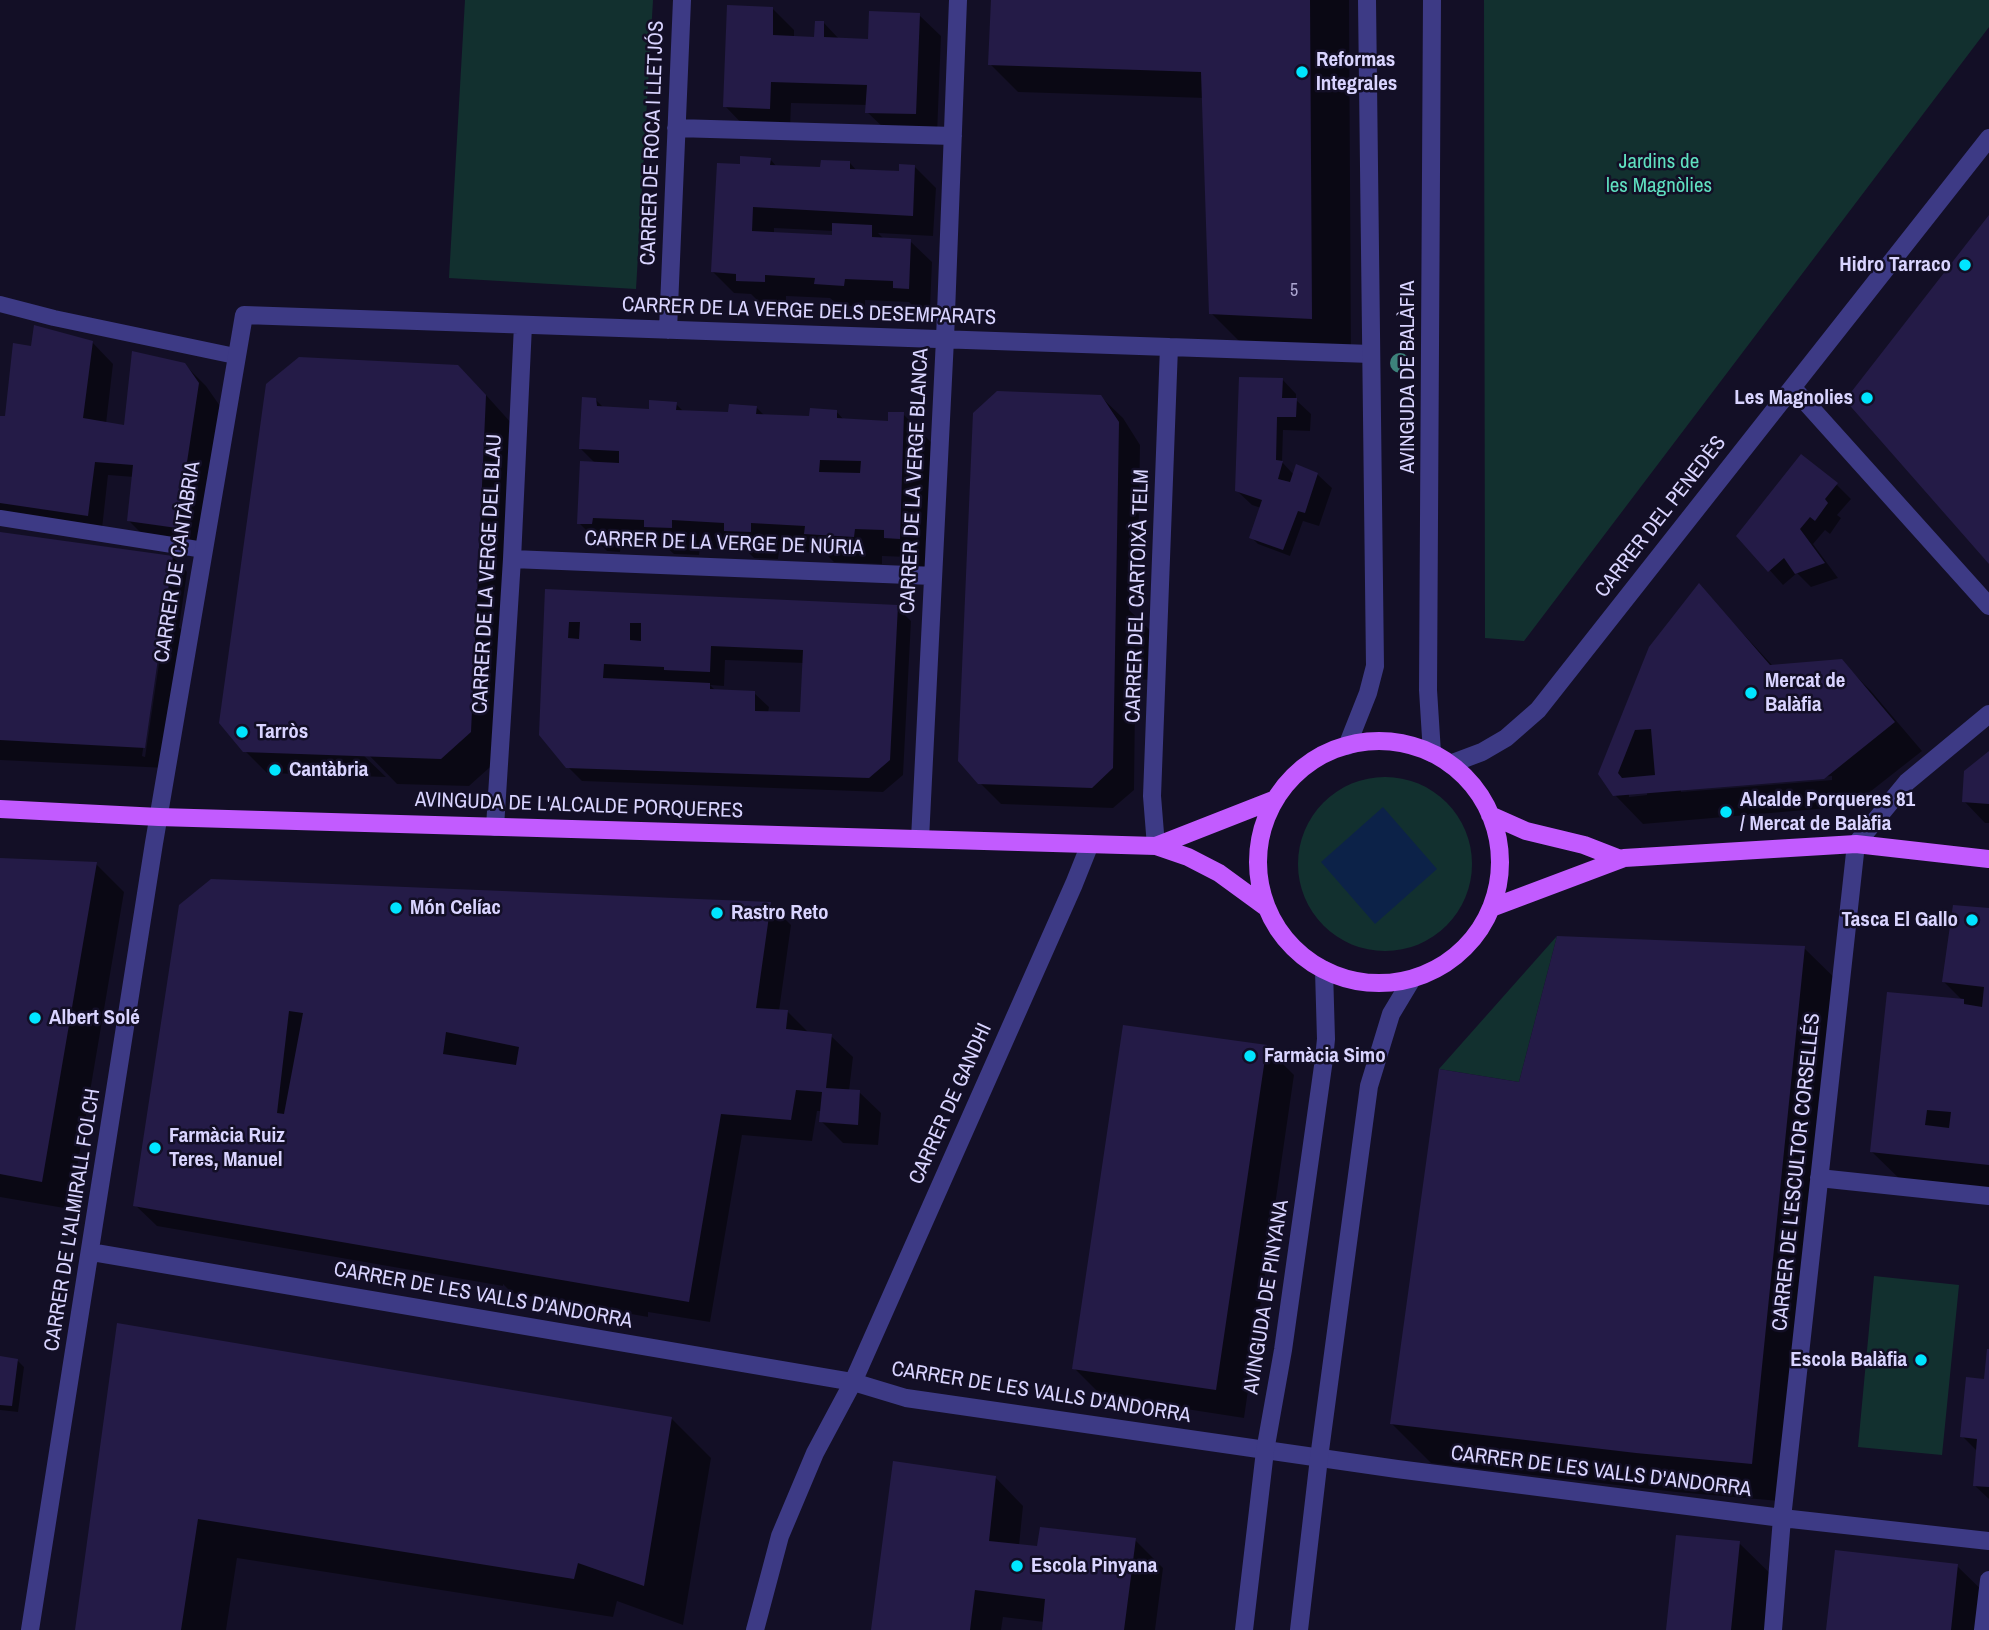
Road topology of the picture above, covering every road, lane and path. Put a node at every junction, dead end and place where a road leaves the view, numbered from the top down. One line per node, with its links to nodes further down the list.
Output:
1 (682, 0): 5 (street, CARRER DE ROCA I LLETJÓS)
2 (958, 0): 6 (street, CARRER DE LA VERGE BLANCA)
3 (1367, 0): 14 (street, AVINGUDA DE BALÀFIA)
4 (1433, 0): 24 (street, AVINGUDA DE BALÀFIA)
5 (676, 128): 6 (street); 11 (street, CARRER DE ROCA I LLETJÓS)
6 (953, 136): 12 (street, CARRER DE LA VERGE BLANCA)
7 (1989, 138): 16 (street, CARRER DEL PENEDÈS)
8 (0, 304): 15 (lane)
9 (244, 315): 10 (street, CARRER DE LA VERGE DELS DESEMPARATS); 15 (street, CARRER DE CANTÀBRIA)
10 (523, 325): 11 (street, CARRER DE LA VERGE DELS DESEMPARATS); 19 (street, CARRER DE LA VERGE DEL BLAU)
11 (668, 330): 12 (street, CARRER DE LA VERGE DELS DESEMPARATS)
12 (945, 339): 13 (street, CARRER DE LA VERGE DELS DESEMPARATS); 20 (street, CARRER DE LA VERGE BLANCA)
13 (1170, 347): 14 (street, CARRER DE LA VERGE DELS DESEMPARATS); 34 (street, CARRER DEL CARTOIXÀ TELM)
14 (1371, 354): 23 (street, AVINGUDA DE BALÀFIA)
15 (236, 356): 18 (street, CARRER DE CANTÀBRIA)
16 (1793, 388): 21 (street); 25 (street, CARRER DEL PENEDÈS)
17 (0, 518): 18 (lane)
18 (204, 550): 29 (street, CARRER DE CANTÀBRIA)
19 (512, 559): 20 (street, CARRER DE LA VERGE DE NÚRIA); 30 (street, CARRER DE LA VERGE DEL BLAU)
20 (933, 576): 31 (street, CARRER DE LA VERGE BLANCA)
21 (1989, 607)
22 (1989, 714): 33 (street)
23 (1347, 746): 24 (main road); 26 (main road)
24 (1432, 753): 25 (main road)
25 (1451, 764): 28 (main road)
26 (1276, 799): 34 (main road, AVINGUDA DE L'ALCALDE PORQUERES); 37 (main road)
27 (0, 809): 29 (main road, AVINGUDA DE L'ALCALDE PORQUERES)
28 (1490, 815): 35 (main road); 38 (main road)
29 (159, 817): 30 (main road, AVINGUDA DE L'ALCALDE PORQUERES); 43 (street, CARRER DE L'ALMIRALL FOLCH)
30 (495, 827): 31 (main road, AVINGUDA DE L'ALCALDE PORQUERES)
31 (920, 839): 32 (main road, AVINGUDA DE L'ALCALDE PORQUERES)
32 (1090, 844): 34 (main road, AVINGUDA DE L'ALCALDE PORQUERES); 44 (street, CARRER DE GANDHI)
33 (1856, 844): 35 (main road); 36 (main road); 41 (street, CARRER DE L'ESCULTOR CORSELLÉS)
34 (1156, 846): 37 (main road, AVINGUDA DE L'ALCALDE PORQUERES)
35 (1620, 859): 38 (main road)
36 (1989, 859)
37 (1267, 908): 39 (main road)
38 (1491, 908): 40 (main road)
39 (1324, 970): 40 (main road); 45 (street, AVINGUDA DE PINYANA)
40 (1412, 979): 46 (street)
41 (1819, 1178): 42 (street); 47 (street, CARRER DE L'ESCULTOR CORSELLÉS)
42 (1989, 1196)
43 (91, 1252): 44 (street, CARRER DE LES VALLS D'ANDORRA); 50 (street, CARRER DE L'ALMIRALL FOLCH)
44 (853, 1382): 45 (street, CARRER DE LES VALLS D'ANDORRA); 51 (street, CARRER DE GANDHI)
45 (1265, 1451): 46 (street, CARRER DE LES VALLS D'ANDORRA); 52 (street, AVINGUDA DE PINYANA)
46 (1319, 1458): 47 (street, CARRER DE LES VALLS D'ANDORRA); 53 (street)
47 (1782, 1517): 48 (street, CARRER DE LES VALLS D'ANDORRA); 54 (street, CARRER DE L'ESCULTOR CORSELLÉS)
48 (1989, 1541)
49 (1989, 1580): 55 (street)
50 (30, 1630)
51 (755, 1630)
52 (1244, 1630)
53 (1299, 1630)
54 (1773, 1630)
55 (1983, 1630)

